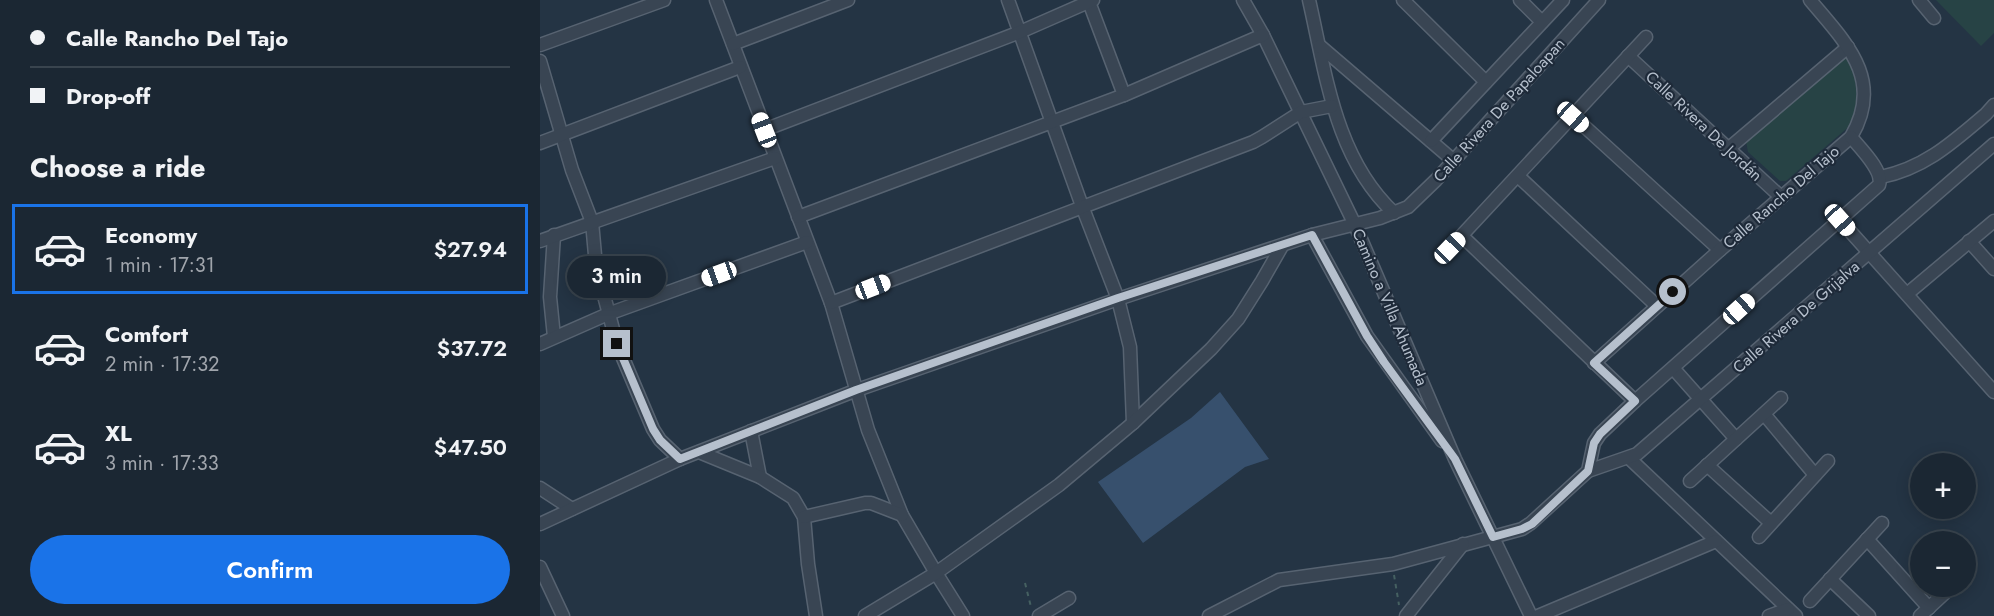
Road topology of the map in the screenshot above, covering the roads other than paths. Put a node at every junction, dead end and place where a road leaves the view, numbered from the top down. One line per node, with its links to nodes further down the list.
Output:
1 (664, 0): 20 (street)
2 (716, 0): 19 (street)
3 (848, 0): 19 (street)
4 (1008, 0): 16 (street)
5 (1244, 0): 17 (street, Camino a Villa Ahumada)
6 (1309, 0): 21 (street)
7 (1403, 0): 26 (street)
8 (1520, 0): 15 (street)
9 (1563, 0): 15 (street)
10 (1599, 0): 41 (street, Calle Rivera De Papaloapan)
11 (1810, 0): 22 (street, Calle Rancho Del Tajo)
12 (1918, 0): 14 (street)
13 (1091, 1): 16 (street); 27 (street)
14 (1934, 18)
15 (1542, 22): 26 (street)
16 (1020, 32): 32 (street); 33 (street)
17 (1263, 35): 27 (street); 30 (street, Camino a Villa Ahumada)
18 (1646, 37): 23 (street)
19 (732, 44): 25 (street)
20 (540, 45)
21 (1320, 46): 29 (street); 36 (street)
22 (1848, 46): 35 (street, Calle Rancho Del Tajo); 39 (street)
23 (1628, 56): 31 (street); 39 (street, Calle Rivera De Jordán)
24 (540, 61): 34 (street)
25 (741, 67): 33 (street); 34 (street)
26 (1485, 82): 36 (street)
27 (1124, 95): 32 (street)
28 (1994, 105): 43 (street)
29 (1332, 106): 30 (street); 46 (street)
30 (1301, 112): 45 (street); 51 (street, Camino a Villa Ahumada)
31 (1573, 117): 42 (street); 60 (street)
32 (1053, 122): 45 (street); 47 (street)
33 (764, 130): 40 (street)
34 (561, 134): 37 (street); 50 (street)
35 (1851, 137): 43 (street); 44 (street, Calle Rancho Del Tajo)
36 (1431, 141): 41 (street)
37 (540, 142)
38 (1994, 144): 61 (street, Calle Rivera De Grijalva)
39 (1728, 149): 44 (street, Calle Rivera De Jordán)
40 (775, 158): 47 (street); 50 (street)
41 (1454, 160): 46 (street, Calle Rivera De Papaloapan)
42 (1518, 176): 54 (street); 66 (street)
43 (1881, 177): 48 (street)
44 (1780, 197): 60 (street, Calle Rancho Del Tajo)
45 (1082, 206): 64 (street); 65 (street)
46 (1394, 213): 51 (street, Calle Rivera De Papaloapan)
47 (798, 217): 57 (street)
48 (1840, 220): 61 (street); 71 (street)
49 (1994, 221): 56 (street)
50 (592, 222): 52 (street); 67 (street)
51 (1355, 225): 53 (street, Calle Rivera De Papaloapan); 84 (street, Camino a Villa Ahumada)
52 (554, 235): 55 (street); 68 (street)
53 (1312, 235): 58 (street, Calle Rivera De Papaloapan); 84 (street)
54 (1462, 236): 59 (street); 70 (street)
55 (540, 241)
56 (1970, 241): 62 (street); 63 (street)
57 (807, 242): 65 (street); 67 (street)
58 (1282, 246): 64 (street, Calle Rivera De Papaloapan); 78 (street)
59 (1450, 248)
60 (1720, 250): 66 (street, Calle Rancho Del Tajo)
61 (1870, 254): 63 (street); 76 (street, Calle Rivera De Grijalva)
62 (1994, 269)
63 (1908, 294): 73 (street)
64 (1118, 298): 72 (street, Calle Rivera De Papaloapan); 78 (street)
65 (831, 303): 72 (street)
66 (1657, 306): 70 (street, Calle Rancho Del Tajo)
67 (608, 314): 68 (street); 83 (street)
68 (554, 337): 69 (street)
69 (540, 344)
70 (1594, 363): 75 (street)
71 (1672, 368): 75 (street); 76 (street)
72 (856, 390): 79 (street, Calle Rivera De Papaloapan); 93 (street)
73 (1994, 392)
74 (1780, 398): 77 (street)
75 (1635, 401): 87 (street)
76 (1700, 401): 80 (street); 82 (street, Calle Rivera De Grijalva)
77 (1764, 414): 80 (street); 88 (street)
78 (1133, 423): 104 (street)
79 (751, 431): 81 (street, Calle Rivera De Papaloapan); 89 (street)
80 (1736, 439): 86 (street)
81 (699, 452): 83 (street, Calle Rivera De Papaloapan); 89 (street)
82 (1629, 458): 87 (street, Calle Rivera De Grijalva); 101 (street)
83 (680, 459): 92 (street, Calle Rivera De Papaloapan)
84 (1455, 459): 98 (street, Camino a Villa Ahumada)
85 (1828, 461): 88 (street)
86 (1707, 465): 90 (street); 95 (street)
87 (1588, 471): 98 (street)
88 (1815, 475): 95 (street)
89 (760, 477): 94 (street)
90 (1690, 481)
91 (540, 488): 92 (street)
92 (572, 509): 97 (street, Calle Rivera De Papaloapan)
93 (902, 515): 94 (street); 104 (street)
94 (804, 517): 114 (street)
95 (1771, 523): 99 (street)
96 (1882, 523): 100 (street)
97 (540, 524)
98 (1493, 537): 102 (street); 119 (street, Camino a Villa Ahumada)
99 (1759, 537)
100 (1867, 539): 105 (street); 112 (street)
101 (1716, 541): 111 (street); 120 (street)
102 (1463, 544): 110 (street); 118 (street)
103 (541, 569): 106 (street); 113 (street)
104 (936, 573): 115 (street); 116 (street)
105 (1830, 579): 109 (street); 122 (street)
106 (540, 589)
107 (1940, 597): 112 (street)
108 (1069, 598): 117 (street)
109 (1810, 601)
110 (1403, 611)
111 (1792, 612): 121 (street)
112 (1924, 612)
113 (563, 616)
114 (816, 616)
115 (865, 616)
116 (963, 616)
117 (1039, 616)
118 (1209, 616)
119 (1531, 616)
120 (1538, 616)
121 (1769, 616)
122 (1869, 616)

